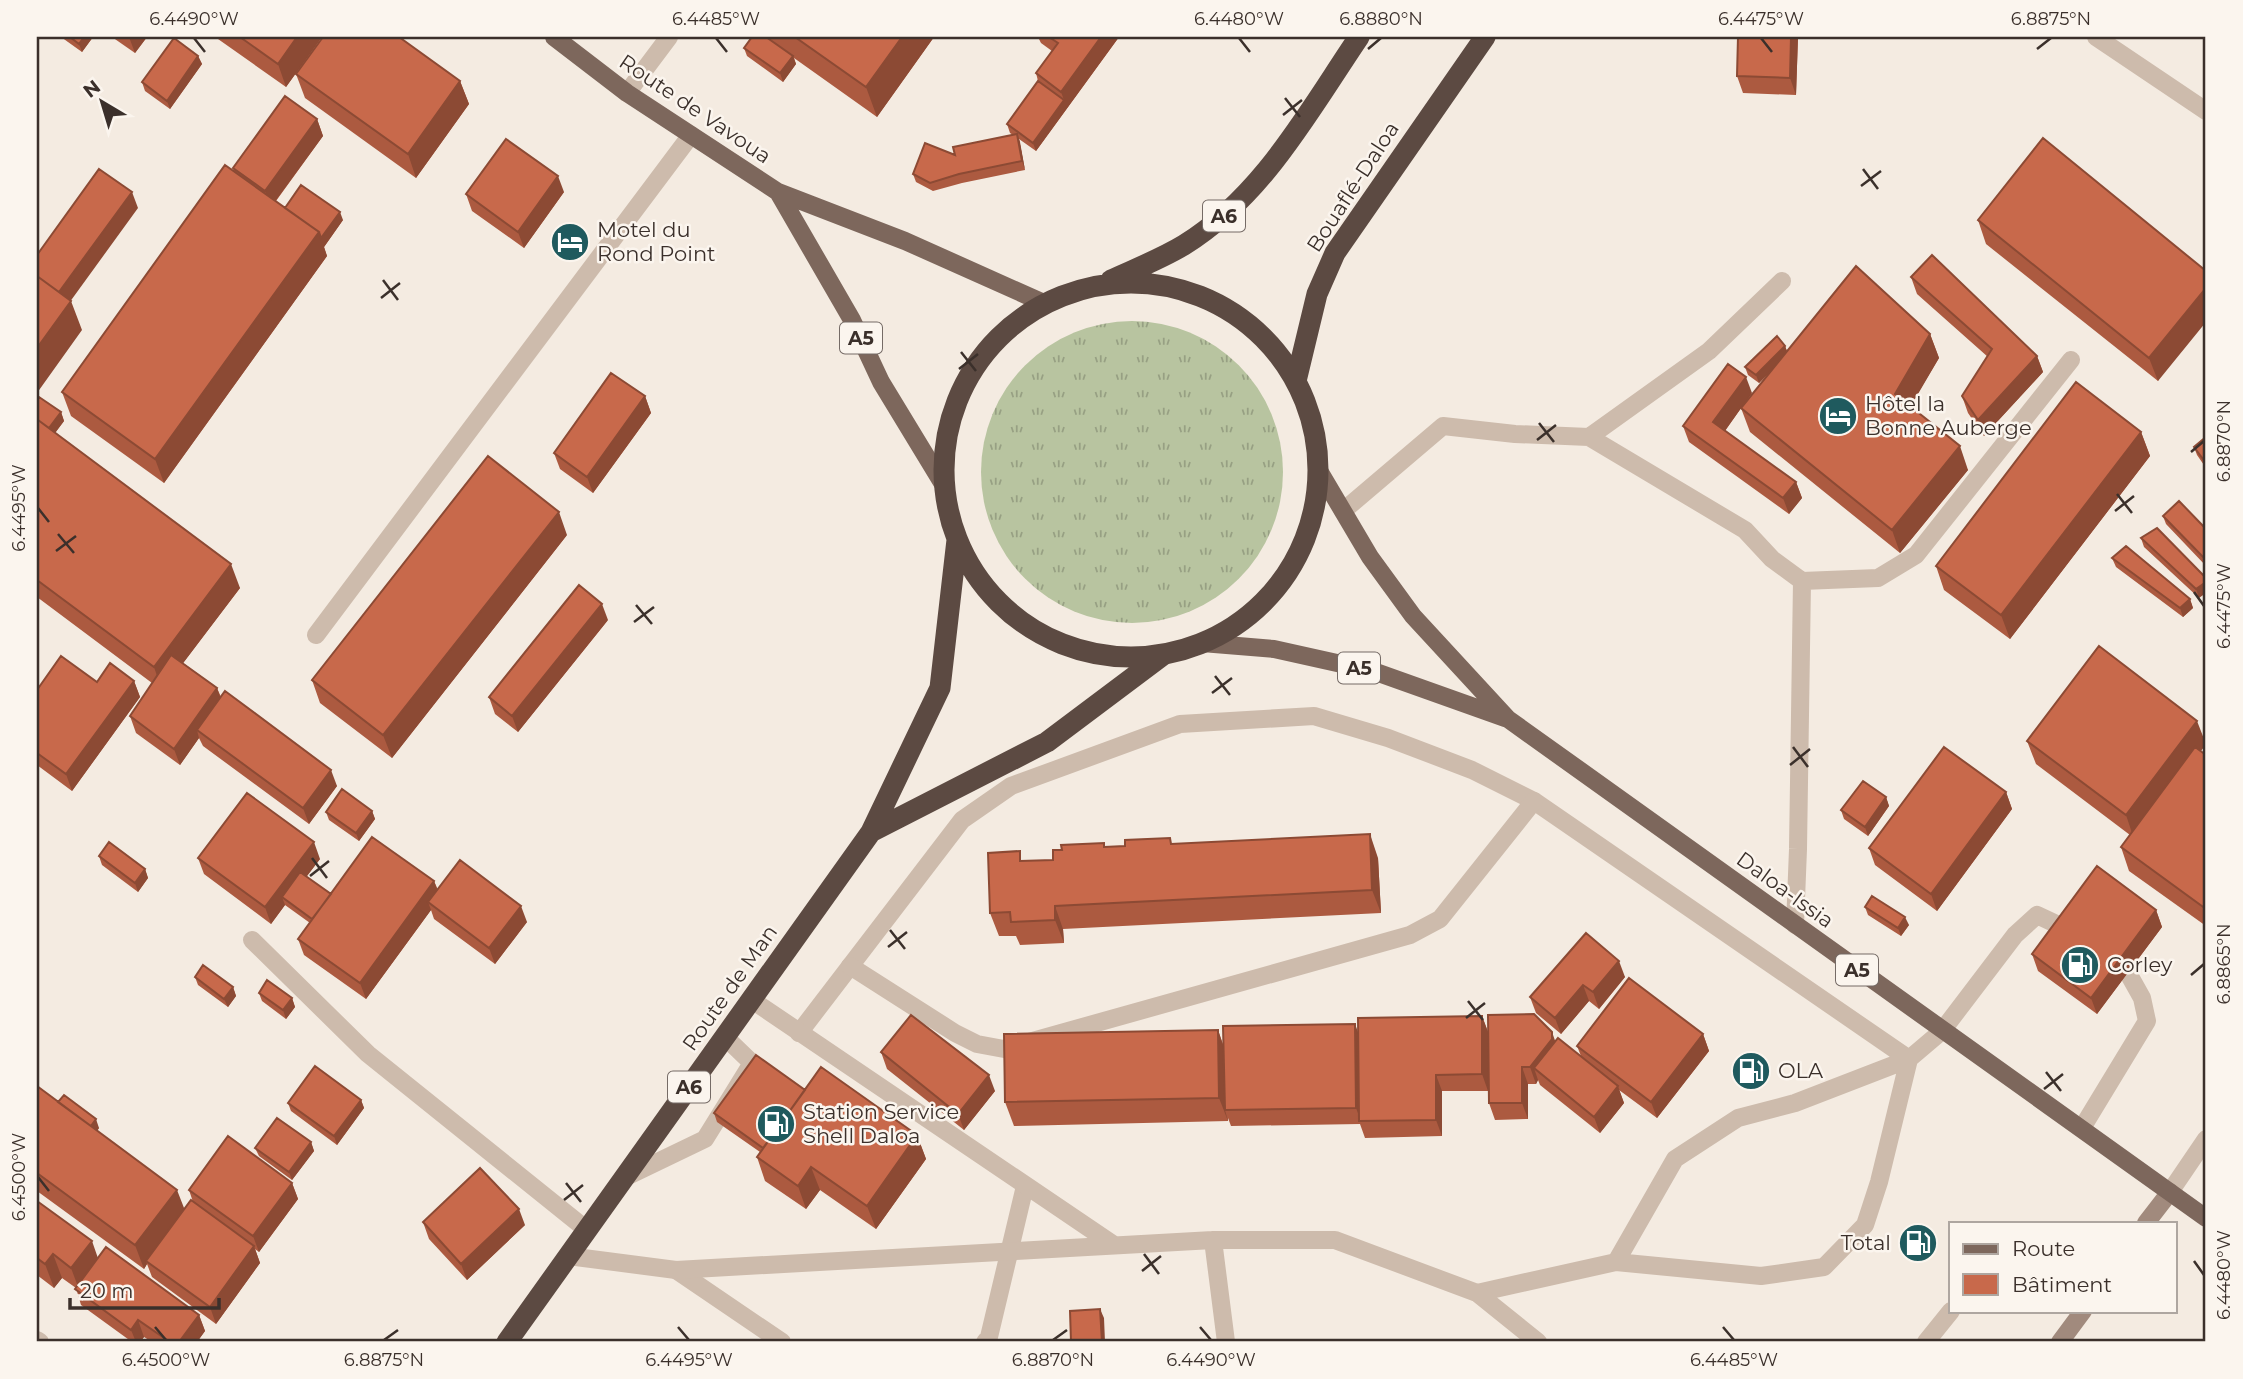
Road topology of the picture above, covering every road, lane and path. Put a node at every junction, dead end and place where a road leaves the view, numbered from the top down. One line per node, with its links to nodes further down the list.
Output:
1 (554, 37): 6 (main road, Route de Vavoua / A5)
2 (669, 37): 6 (street)
3 (1359, 37): 11 (highway, A6)
4 (1485, 37): 14 (highway, Bouaflé-Daloa)
5 (2096, 37): 7 (street)
6 (628, 93): 8 (main road, Route de Vavoua / A5)
7 (2206, 111)
8 (691, 135): 9 (main road, Route de Vavoua / A5); 21 (street)
9 (778, 192): 12 (main road, A5); 17 (main road, A5)
10 (1782, 281): 15 (street)
11 (1100, 286): 12 (highway); 14 (highway)
12 (1046, 304): 17 (highway)
13 (2071, 360): 20 (street)
14 (1296, 381): 16 (highway)
15 (1589, 437): 18 (street); 20 (street)
16 (1318, 469): 18 (main road, A5); 22 (highway)
17 (943, 484): 19 (highway)
18 (1343, 511): 24 (main road, A5)
19 (957, 540): 23 (highway); 26 (highway, A6)
20 (1802, 581): 27 (street)
21 (316, 635)
22 (1202, 643): 23 (highway); 24 (main road, A5)
23 (1165, 654): 26 (highway, A6)
24 (1508, 719): 27 (main road, Daloa-Issia / A5)
25 (1534, 801): 30 (street); 30 (street); 36 (street)
26 (872, 832): 32 (highway, Route de Man / A6)
27 (1795, 925): 33 (main road, Daloa-Issia / A5)
28 (2069, 930): 33 (street)
29 (252, 940): 44 (street)
30 (850, 966): 34 (street)
31 (2128, 973): 37 (street)
32 (752, 1000): 34 (street); 35 (highway, Route de Man / A6)
33 (1942, 1031): 36 (street); 37 (main road, Daloa-Issia / A5)
34 (799, 1033): 40 (street)
35 (725, 1037): 39 (highway, Route de Man / A6); 39 (street)
36 (1909, 1059): 49 (street); 49 (street)
37 (2082, 1129): 41 (main road, Daloa-Issia / A5)
38 (2206, 1139): 41 (street)
39 (624, 1178): 44 (highway, Route de Man / A6)
40 (1025, 1186): 46 (street); 47 (street)
41 (2170, 1192): 42 (main road, Daloa-Issia / A5); 43 (street)
42 (2206, 1218)
43 (2147, 1222)
44 (587, 1230): 48 (highway, Route de Man / A6)
45 (1213, 1240): 46 (street); 51 (street); 57 (street)
46 (1114, 1245): 47 (street)
47 (1009, 1251): 50 (street); 56 (street)
48 (568, 1256): 50 (street); 54 (highway, Route de Man / A6)
49 (1616, 1262): 51 (street)
50 (676, 1270): 55 (street)
51 (1477, 1293): 58 (street)
52 (1950, 1312): 59 (street)
53 (2082, 1312): 60 (street)
54 (507, 1342)
55 (782, 1342)
56 (985, 1342)
57 (1226, 1342)
58 (1538, 1342)
59 (1926, 1342)
60 (2060, 1342)

